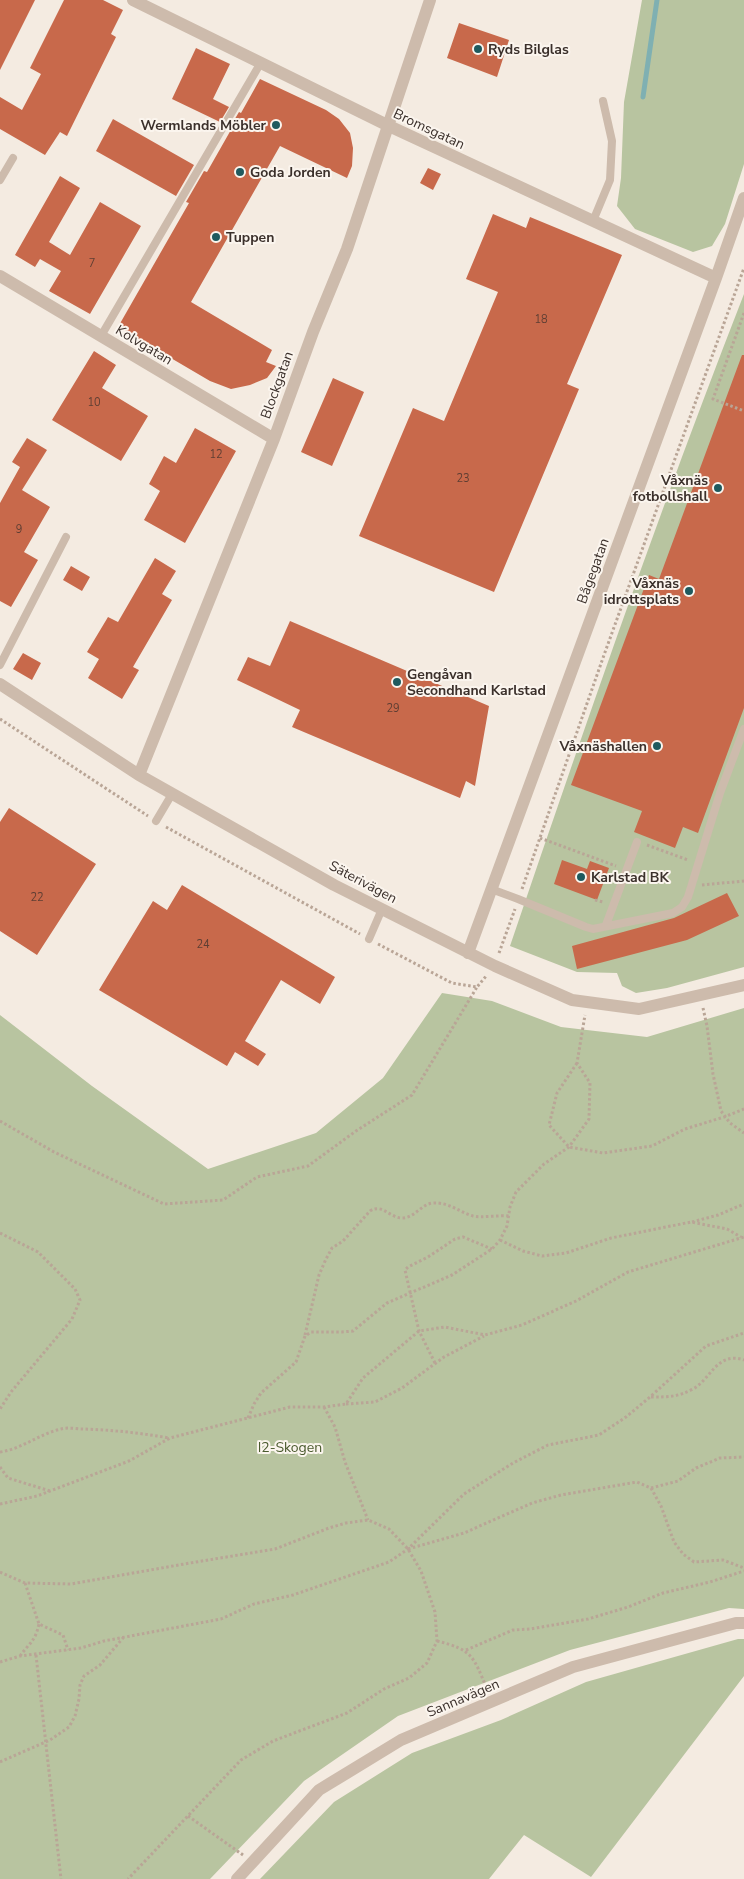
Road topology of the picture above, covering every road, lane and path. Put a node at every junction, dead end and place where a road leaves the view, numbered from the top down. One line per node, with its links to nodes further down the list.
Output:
1 (133, 0): 3 (street, Bromsgatan)
2 (430, 0): 5 (street, Blockgatan)
3 (260, 64): 5 (street, Bromsgatan); 14 (lane)
4 (603, 101): 9 (lane)
5 (389, 126): 9 (street, Bromsgatan); 16 (street, Blockgatan)
6 (13, 158): 7 (lane)
7 (0, 180)
8 (744, 198): 12 (street, Bågegatan)
9 (593, 221): 12 (street, Bromsgatan)
10 (744, 268): 25 (path)
11 (0, 276): 14 (street, Kolvgatan)
12 (716, 278): 31 (street, Bågegatan)
13 (744, 313): 15 (path)
14 (100, 336): 16 (street, Kolvgatan)
15 (744, 411)
16 (274, 439): 22 (street, Blockgatan)
17 (66, 537): 18 (lane)
18 (0, 665)
19 (0, 684): 22 (street, Säterivägen)
20 (0, 719): 24 (path)
21 (744, 729): 27 (lane)
22 (139, 775): 23 (street, Säterivägen)
23 (172, 794): 24 (lane); 33 (street, Säterivägen)
24 (156, 821): 35 (path)
25 (540, 838): 28 (path); 32 (path)
26 (637, 842): 27 (path); 28 (lane)
27 (698, 864): 30 (lane)
28 (626, 870): 34 (lane)
29 (744, 881): 30 (path)
30 (691, 887): 34 (lane)
31 (491, 889): 32 (lane); 36 (street, Bågegatan)
32 (518, 899): 34 (lane); 37 (path)
33 (382, 909): 35 (lane); 36 (street, Säterivägen)
34 (606, 925)
35 (369, 938): 39 (path)
36 (468, 953): 37 (street, Säterivägen)
37 (495, 966): 39 (path); 41 (street, Säterivägen)
38 (744, 985): 40 (street, Säterivägen)
39 (477, 986): 45 (path)
40 (699, 996): 41 (street, Säterivägen); 44 (path)
41 (588, 1002): 42 (path)
42 (577, 1063): 47 (path); 47 (path)
43 (744, 1109): 44 (path)
44 (724, 1117): 46 (path); 47 (path)
45 (0, 1121)
46 (744, 1133)
47 (569, 1147): 49 (path)
48 (744, 1204): 50 (path)
49 (509, 1216): 53 (path); 59 (path)
50 (691, 1222): 52 (path); 53 (path)
51 (0, 1233): 65 (path)
52 (743, 1237): 58 (path)
53 (500, 1240): 54 (path)
54 (492, 1249): 55 (path); 55 (path)
55 (410, 1294): 56 (path); 59 (path)
56 (419, 1331): 58 (path); 61 (path); 63 (path)
57 (744, 1333): 62 (path)
58 (485, 1335): 61 (path)
59 (305, 1336): 66 (path)
60 (744, 1360): 62 (path)
61 (435, 1362): 63 (path)
62 (650, 1397): 75 (path)
63 (346, 1404): 64 (path)
64 (324, 1407): 66 (path); 74 (path)
65 (0, 1409)
66 (248, 1418): 67 (path)
67 (170, 1438): 68 (path); 72 (path)
68 (0, 1452)
69 (744, 1457): 71 (path)
70 (0, 1467): 72 (path)
71 (651, 1488): 75 (path); 76 (path)
72 (51, 1491): 73 (path)
73 (0, 1504)
74 (368, 1520): 75 (path); 78 (path)
75 (408, 1549): 81 (path); 82 (path)
76 (744, 1569): 84 (path)
77 (0, 1572): 78 (path)
78 (25, 1583): 80 (path)
79 (744, 1623): 88 (street, Sannavägen)
80 (39, 1624): 83 (path); 86 (path)
81 (123, 1637): 83 (path); 89 (path)
82 (437, 1641): 84 (path); 91 (path)
83 (68, 1650): 85 (path)
84 (466, 1650): 88 (path)
85 (36, 1655): 86 (path); 89 (path)
86 (20, 1656): 87 (path)
87 (0, 1662)
88 (492, 1702): 92 (street, Sannavägen)
89 (45, 1742): 90 (path); 93 (path)
90 (0, 1762)
91 (188, 1816): 92 (path); 94 (path)
92 (252, 1862): 95 (street, Sannavägen)
93 (61, 1879)
94 (128, 1879)
95 (237, 1879)

